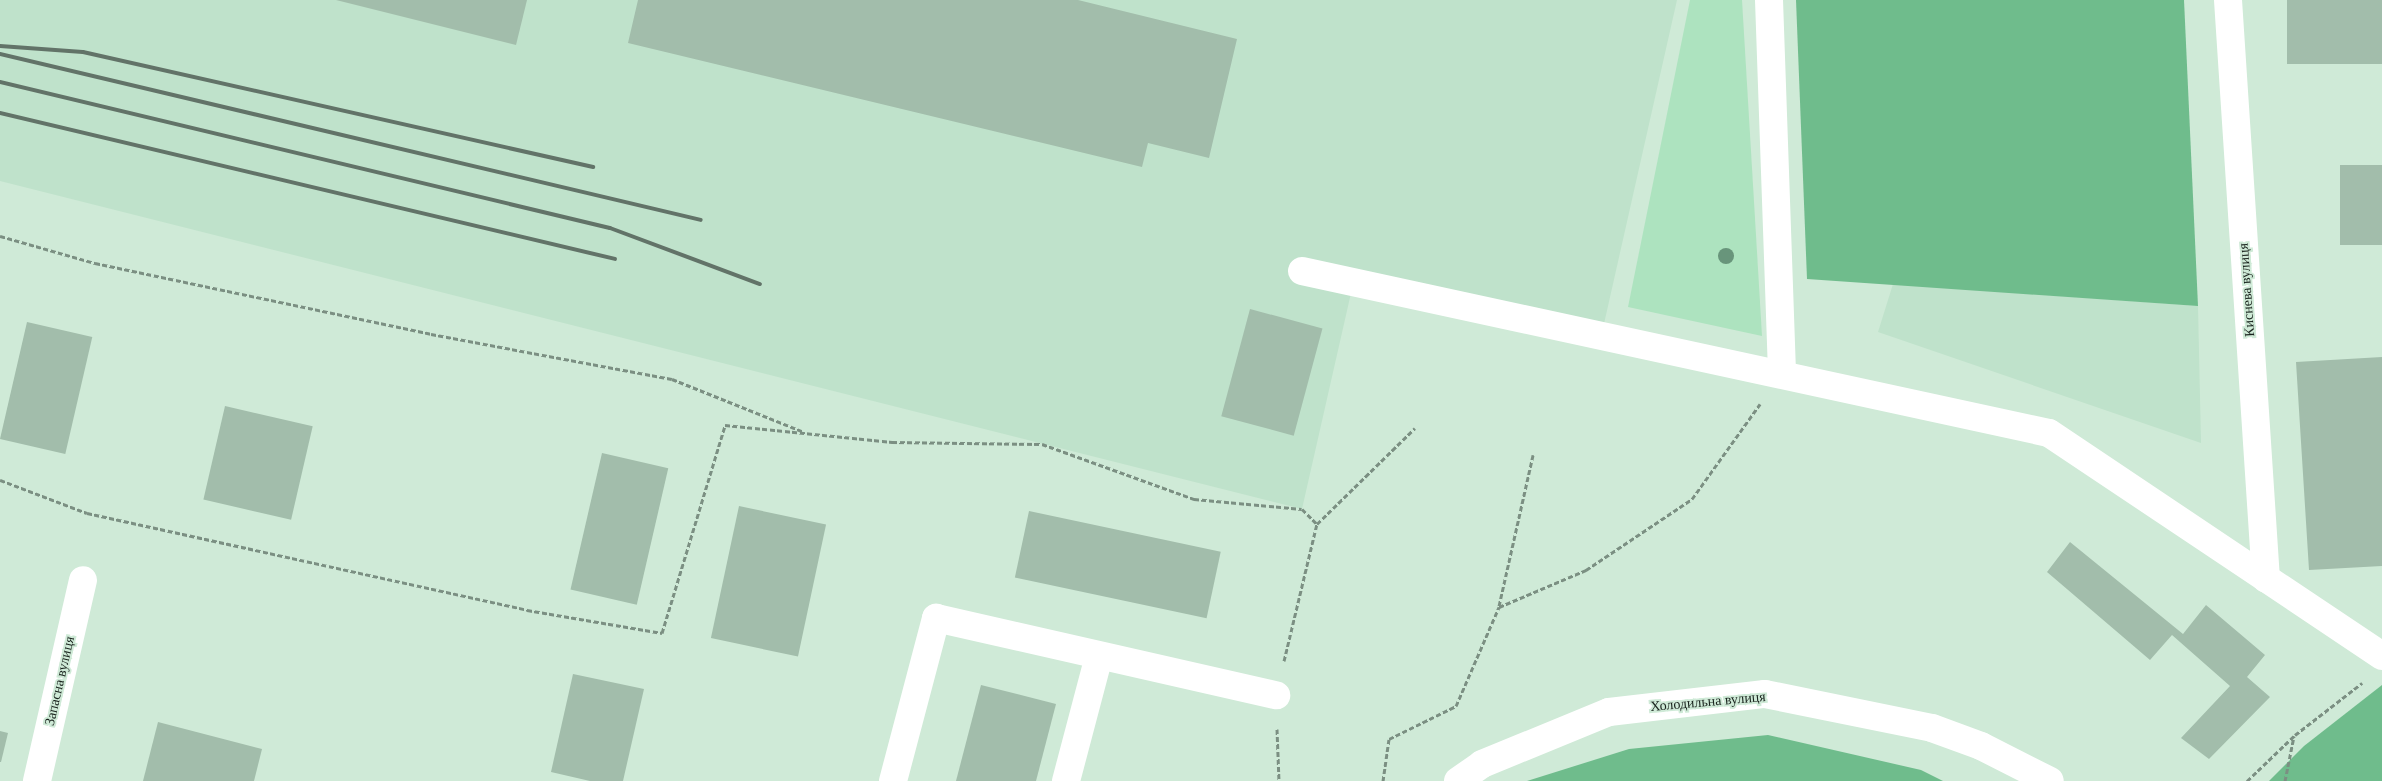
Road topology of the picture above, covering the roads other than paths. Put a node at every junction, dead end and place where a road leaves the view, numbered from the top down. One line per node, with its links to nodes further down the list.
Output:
1 (1769, 0): 4 (street)
2 (2228, 0): 5 (street, Киснева вулиця)
3 (1302, 271): 4 (street)
4 (1782, 373): 5 (street)
5 (2266, 579): 8 (street)
6 (83, 580): 10 (street, Запасна вулиця)
7 (1099, 656): 9 (street); 11 (street); 12 (street)
8 (2382, 656)
9 (1276, 695)
10 (37, 781)
11 (893, 781)
12 (1066, 781)
13 (1458, 781): 14 (street, Холодильна вулиця)
14 (2050, 781)

